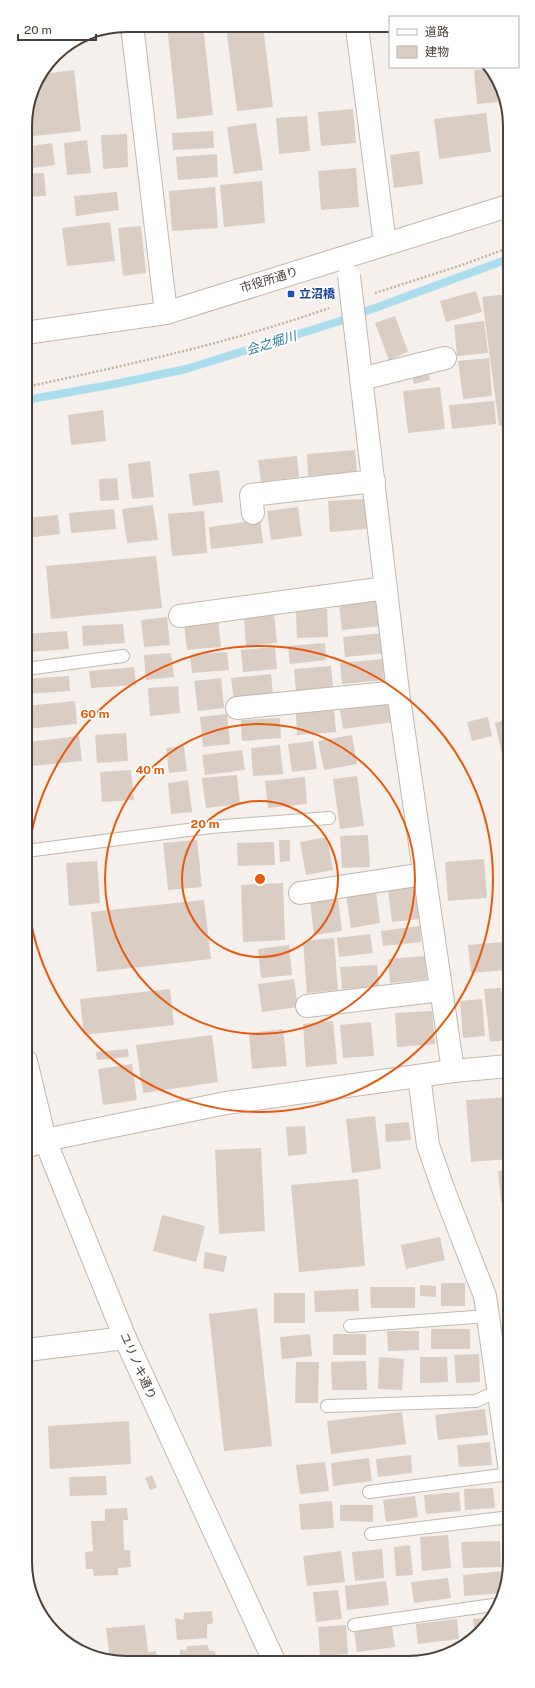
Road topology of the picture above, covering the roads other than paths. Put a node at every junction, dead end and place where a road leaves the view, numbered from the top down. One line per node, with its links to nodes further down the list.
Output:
1 (133, 32): 6 (street)
2 (358, 32): 4 (street)
3 (503, 208): 4 (street, 市役所通り)
4 (385, 244): 5 (street, 市役所通り)
5 (348, 266): 6 (street, 市役所通り); 9 (street, bridge)
6 (166, 313): 7 (street, 市役所通り)
7 (32, 332)
8 (445, 358): 9 (street)
9 (361, 378): 10 (street)
10 (374, 482): 11 (street); 12 (street)
11 (253, 513)
12 (386, 588): 13 (street); 16 (street)
13 (180, 616)
14 (123, 656): 15 (lane)
15 (32, 667)
16 (398, 692): 17 (street); 20 (street)
17 (236, 708)
18 (329, 818): 19 (lane)
19 (32, 850)
20 (424, 874): 21 (street); 22 (street)
21 (300, 892)
22 (441, 990): 23 (street); 25 (street)
23 (307, 1006)
24 (503, 1067): 25 (street)
25 (453, 1071): 26 (street)
26 (419, 1076): 28 (street); 29 (street)
27 (32, 1110): 28 (street, ユリノキ通り)
28 (36, 1143): 31 (street, ユリノキ通り)
29 (488, 1316): 30 (lane); 33 (street)
30 (350, 1326)
31 (125, 1338): 32 (street); 42 (street, ユリノキ通り)
32 (32, 1349)
33 (503, 1386)
34 (503, 1391): 35 (lane)
35 (327, 1406)
36 (503, 1466): 37 (lane)
37 (369, 1492)
38 (503, 1518): 39 (lane)
39 (371, 1534)
40 (492, 1605): 41 (lane)
41 (354, 1625)
42 (272, 1656)

